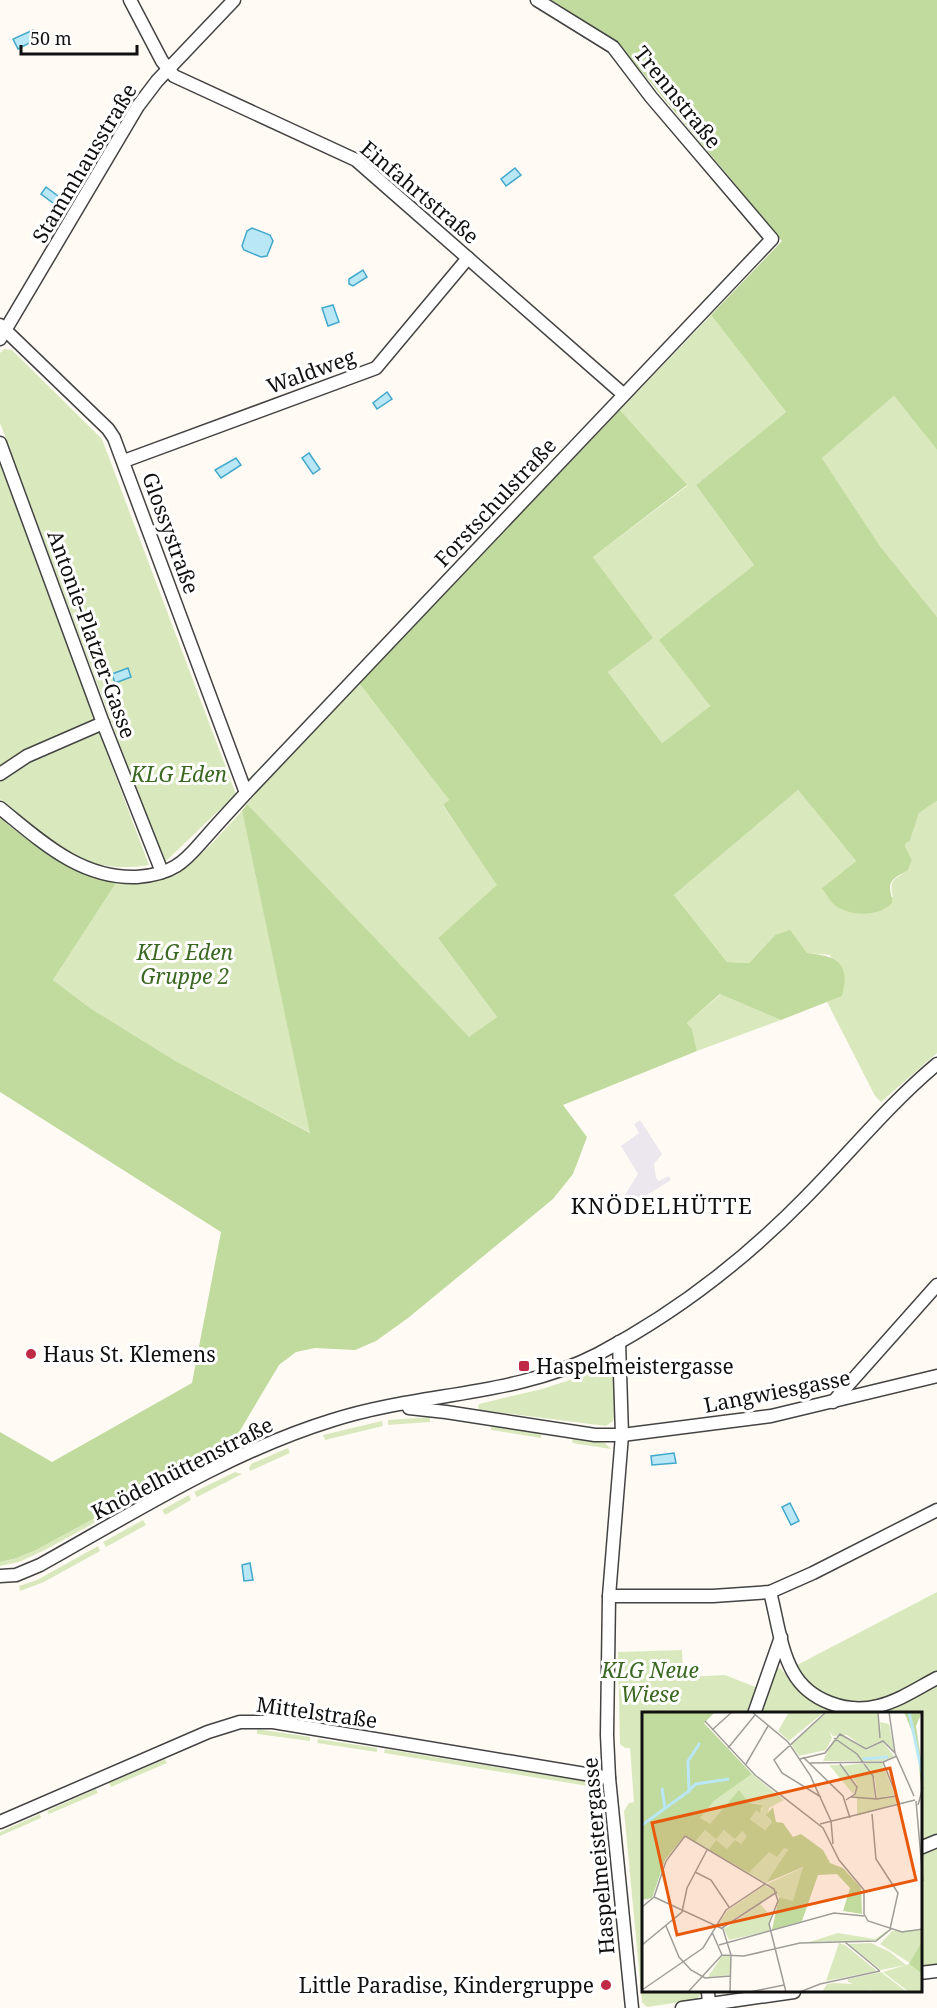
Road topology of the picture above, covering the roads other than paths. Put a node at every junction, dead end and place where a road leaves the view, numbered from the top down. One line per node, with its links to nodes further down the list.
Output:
1 (130, 0): 4 (street, Einfahrtstraße)
2 (234, 0): 4 (street, Stammhausstraße)
3 (537, 0): 5 (street, Trennstraße)
4 (168, 70): 6 (street, Einfahrtstraße); 7 (street, Stammhausstraße)
5 (772, 239): 8 (street, Forstschulstraße)
6 (468, 258): 8 (street, Einfahrtstraße); 10 (street, Waldweg)
7 (2, 331): 10 (street, Glossystraße)
8 (623, 394): 13 (street, Forstschulstraße)
9 (0, 443): 11 (street, Antonie-Platzer-Gasse)
10 (124, 461): 13 (street, Glossystraße)
11 (103, 723): 12 (street); 15 (street, Antonie-Platzer-Gasse)
12 (0, 774)
13 (246, 792): 15 (street, Forstschulstraße)
14 (0, 808): 15 (street)
15 (162, 872)
16 (937, 1064): 18 (street, Knödelhüttenstraße)
17 (937, 1285): 20 (street)
18 (620, 1342): 21 (street, Knödelhüttenstraße); 22 (street, Haspelmeistergasse)
19 (937, 1376): 20 (street, Langwiesgasse)
20 (833, 1402): 22 (street, Langwiesgasse)
21 (387, 1407): 22 (street, Knödelhüttenstraße); 24 (street, Knödelhüttenstraße)
22 (622, 1436): 26 (street, Haspelmeistergasse)
23 (937, 1510): 25 (street)
24 (0, 1576)
25 (770, 1592): 26 (street); 27 (street)
26 (609, 1596): 30 (street, Haspelmeistergasse)
27 (781, 1637): 28 (street); 29 (street)
28 (937, 1678)
29 (755, 1712)
30 (609, 1778): 31 (street, Mittelstraße); 38 (street, Haspelmeistergasse)
31 (0, 1822)
32 (937, 1842): 33 (street)
33 (922, 1848)
34 (937, 1971): 35 (street)
35 (922, 1973)
36 (780, 1993): 37 (street)
37 (709, 1998): 39 (street)
38 (632, 2008)
39 (682, 2008)

